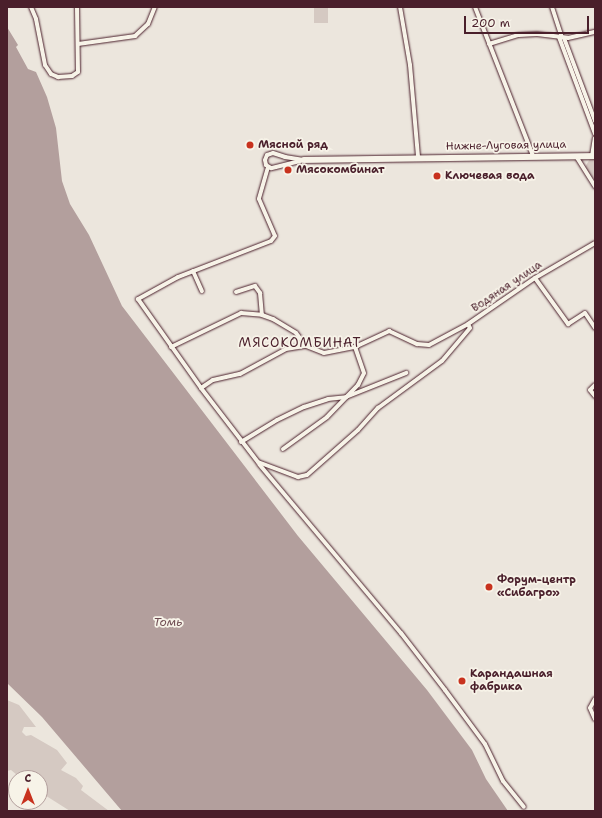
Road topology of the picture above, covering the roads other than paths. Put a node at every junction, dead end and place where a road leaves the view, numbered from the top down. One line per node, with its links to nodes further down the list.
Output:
1 (31, 7): 9 (street)
2 (77, 7): 9 (street)
3 (155, 7): 9 (street)
4 (400, 7): 17 (street)
5 (475, 7): 10 (street)
6 (552, 7): 8 (street)
7 (595, 32): 8 (street)
8 (562, 37): 10 (street); 11 (street); 12 (street)
9 (78, 44)
10 (489, 44): 14 (street)
11 (595, 121)
12 (595, 134)
13 (595, 138): 16 (street)
14 (533, 156): 15 (street, Нижне-Луговая улица); 17 (street, Нижне-Луговая улица)
15 (576, 156): 16 (street, Нижне-Луговая улица); 20 (street)
16 (594, 156)
17 (418, 157): 18 (street, Нижне-Луговая улица)
18 (304, 160): 19 (street); 19 (street)
19 (268, 167): 22 (street)
20 (595, 186)
21 (595, 243): 23 (street, Водяная улица)
22 (193, 271): 24 (street); 30 (street)
23 (535, 278): 27 (street, Водяная улица); 28 (street)
24 (202, 291)
25 (236, 292): 26 (street)
26 (262, 315): 29 (street); 30 (street)
27 (468, 324): 31 (street, Водяная улица); 39 (street)
28 (595, 328)
29 (306, 346): 31 (street); 34 (street)
30 (171, 347): 34 (street)
31 (355, 347): 36 (street)
32 (406, 373): 36 (street)
33 (595, 385): 35 (street)
34 (201, 388): 37 (street)
35 (595, 396)
36 (346, 397): 37 (street); 38 (street)
37 (241, 442): 39 (street)
38 (283, 448)
39 (258, 462): 42 (street)
40 (594, 701): 41 (street)
41 (595, 719)
42 (524, 808)

